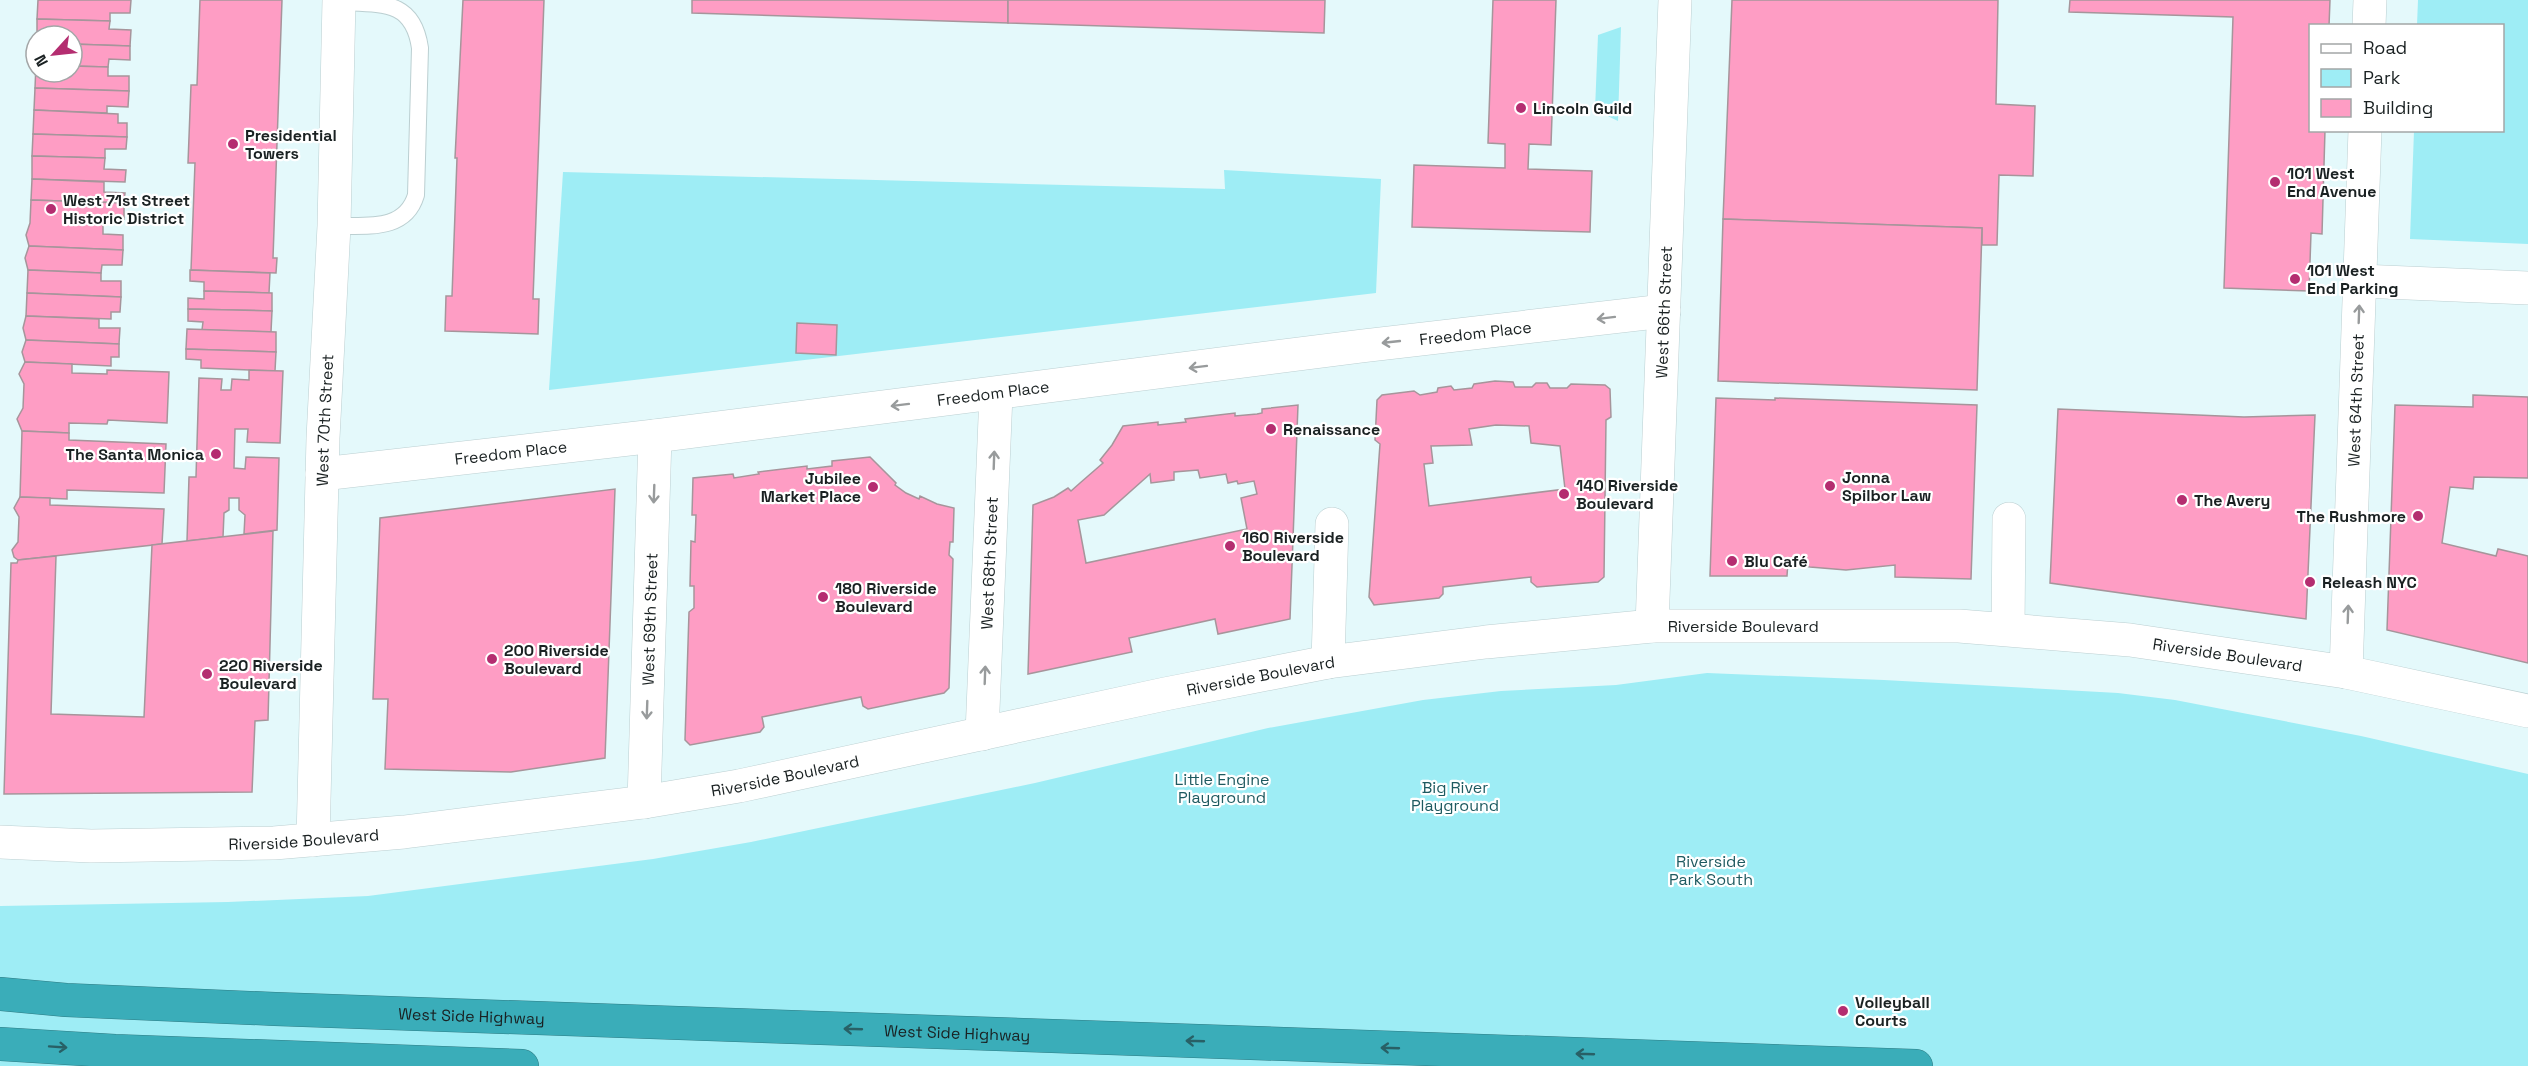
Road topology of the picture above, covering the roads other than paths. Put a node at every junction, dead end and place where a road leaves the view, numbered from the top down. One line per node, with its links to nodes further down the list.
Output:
1 (1675, 0): 9 (street, West 66th Street)
2 (2370, 0): 4 (street)
3 (339, 1): 6 (street, West 70th Street); 6 (lane)
4 (2369, 24)
5 (2366, 132): 7 (street, West 64th Street)
6 (334, 226): 12 (street, West 70th Street)
7 (2360, 281): 8 (street); 18 (street, West 64th Street, one-way to 7)
8 (2528, 288)
9 (1664, 311): 10 (street, Freedom Place, one-way to 10); 15 (street, West 66th Street)
10 (996, 394): 11 (street, Freedom Place, one-way to 11); 20 (street, West 68th Street, one-way to 10)
11 (655, 436): 12 (street, Freedom Place); 21 (street, West 69th Street, one-way to 21)
12 (322, 474): 22 (street, West 70th Street)
13 (2009, 519): 16 (street)
14 (1332, 524): 17 (street)
15 (1652, 626): 16 (street, Riverside Boulevard); 17 (street, Riverside Boulevard)
16 (2008, 629): 18 (street, Riverside Boulevard)
17 (1328, 662): 20 (street, Riverside Boulevard)
18 (2346, 672): 19 (street, Riverside Boulevard)
19 (2528, 711)
20 (982, 734): 21 (street, Riverside Boulevard)
21 (644, 802): 22 (street, Riverside Boulevard)
22 (313, 840): 23 (street, Riverside Boulevard)
23 (0, 842)
24 (0, 994): 27 (highway, West Side Highway, one-way to 24)
25 (0, 1044): 26 (highway, one-way to 26)
26 (522, 1066)
27 (1916, 1066)

